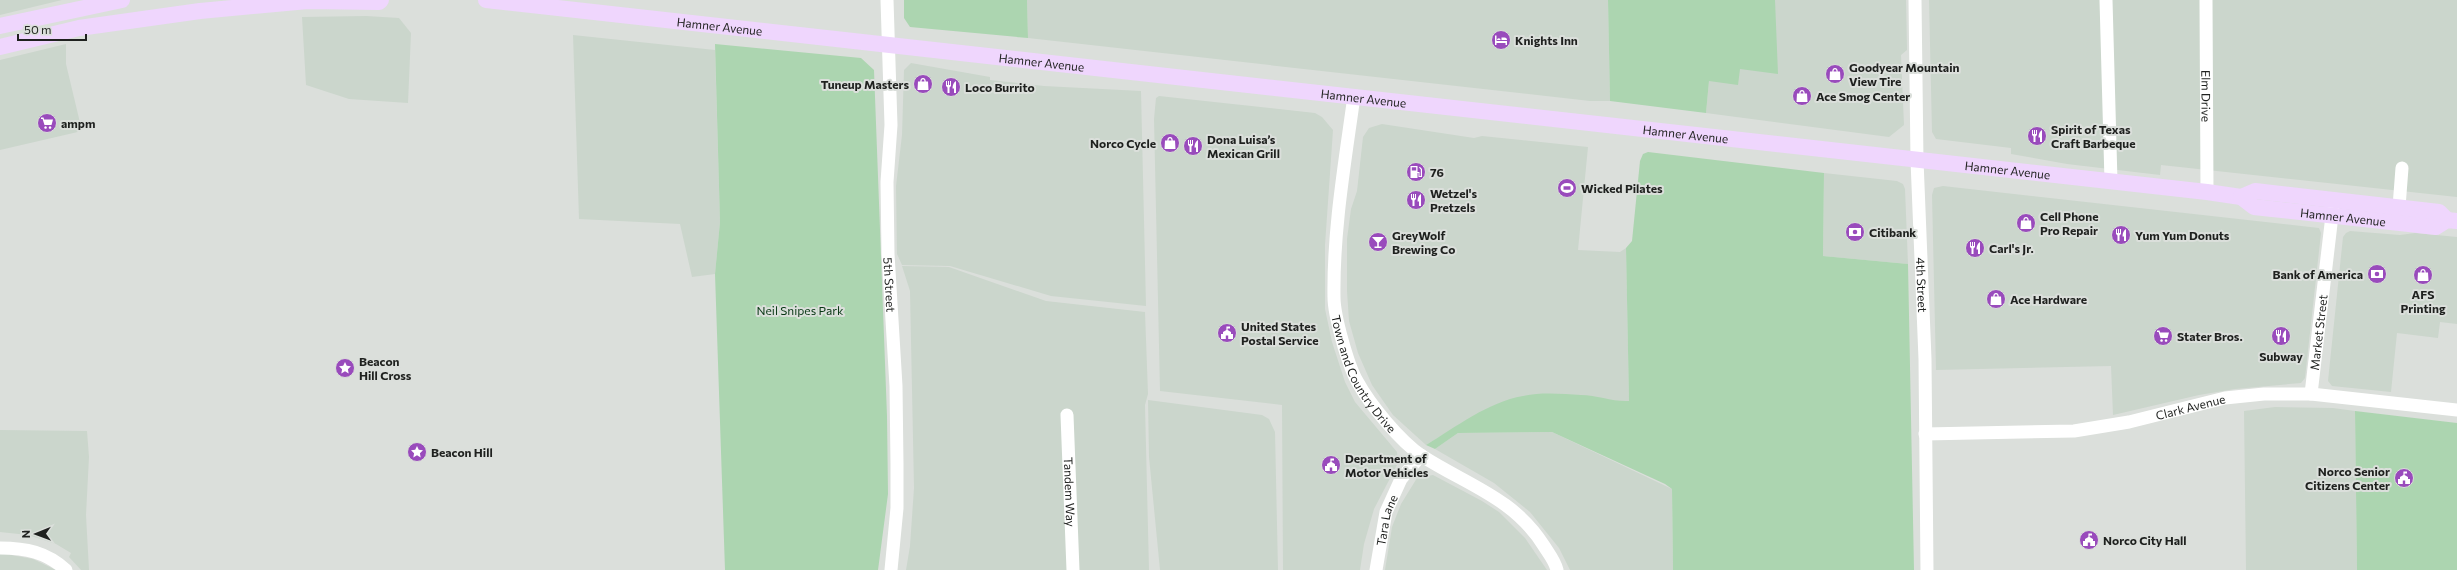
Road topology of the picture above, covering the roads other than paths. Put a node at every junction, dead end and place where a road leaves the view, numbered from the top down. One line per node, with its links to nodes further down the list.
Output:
1 (120, 0): 8 (main road); 9 (main road)
2 (381, 0): 9 (main road)
3 (486, 0): 10 (main road, Hamner Avenue)
4 (887, 0): 10 (street, 5th Street)
5 (1915, 0): 13 (street, 4th Street)
6 (2106, 0): 15 (street)
7 (2206, 0): 16 (street, Elm Drive)
8 (0, 26)
9 (79, 28): 11 (main road)
10 (888, 46): 12 (main road, Hamner Avenue); 29 (street, 5th Street)
11 (0, 47)
12 (1354, 96): 13 (main road, Hamner Avenue); 26 (street, Town and Country Drive)
13 (1917, 160): 15 (main road, Hamner Avenue); 25 (street, 4th Street)
14 (2402, 168): 19 (street)
15 (2111, 181): 16 (main road, Hamner Avenue)
16 (2207, 192): 17 (main road, Hamner Avenue)
17 (2242, 197): 18 (main road, Hamner Avenue); 20 (main road, Hamner Avenue)
18 (2334, 200): 19 (main road, Hamner Avenue); 20 (street, Market Street)
19 (2399, 207): 21 (main road, Hamner Avenue)
20 (2332, 216): 21 (main road, Hamner Avenue); 22 (street, Market Street)
21 (2452, 221)
22 (2311, 394): 23 (street, Clark Avenue); 25 (street, Clark Avenue)
23 (2457, 410)
24 (1067, 415): 30 (street, Tandem Way)
25 (1925, 434): 33 (street, 4th Street)
26 (1421, 455): 31 (street, Tara Lane); 32 (street, Town and Country Drive)
27 (0, 548): 28 (street)
28 (66, 570)
29 (891, 570)
30 (1073, 570)
31 (1376, 570)
32 (1556, 570)
33 (1927, 570)

